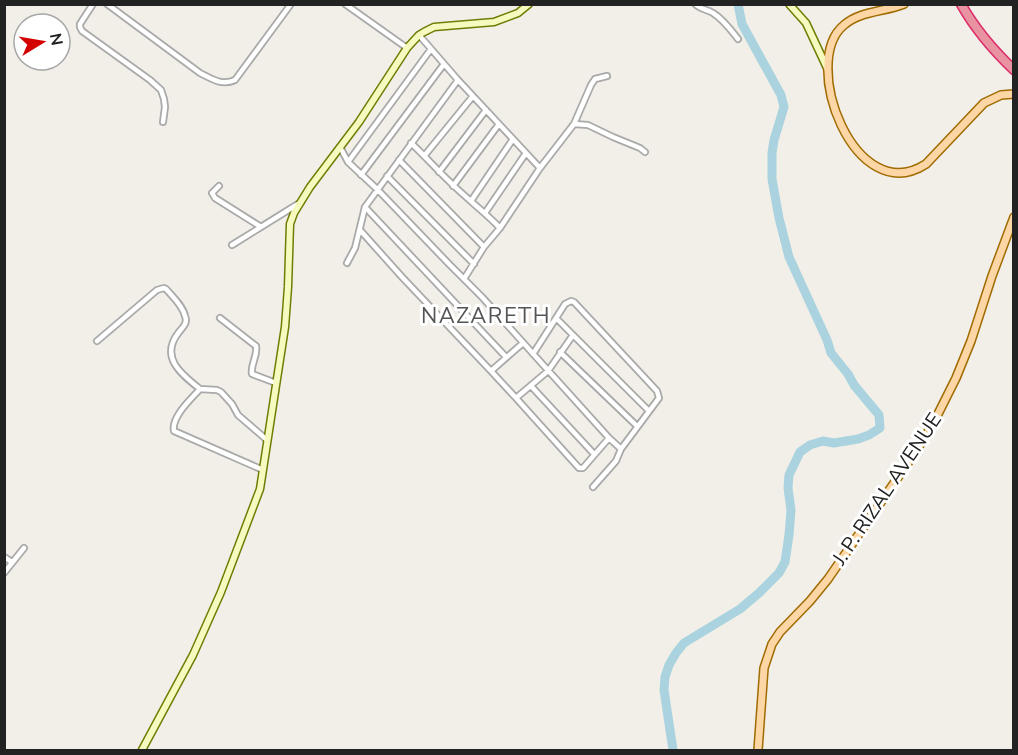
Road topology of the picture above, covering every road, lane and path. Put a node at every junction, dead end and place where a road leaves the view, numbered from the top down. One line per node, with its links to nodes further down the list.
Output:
1 (93, 4): 22 (street)
2 (107, 4): 3 (street)
3 (291, 4)
4 (345, 4): 12 (street)
5 (529, 4): 10 (main road)
6 (695, 4): 11 (street)
7 (789, 4): 15 (main road)
8 (904, 4): 15 (main road)
9 (961, 4): 16 (highway)
10 (419, 35): 12 (main road); 13 (street)
11 (738, 39)
12 (407, 48): 27 (main road)
13 (430, 49): 14 (street); 32 (street)
14 (444, 64): 18 (street); 35 (street)
15 (828, 70): 19 (main road)
16 (1014, 70)
17 (607, 76): 24 (street)
18 (458, 80): 20 (street); 26 (street)
19 (1014, 94)
20 (473, 96): 21 (street); 30 (street)
21 (486, 110): 23 (street); 34 (street)
22 (163, 122)
23 (499, 124): 25 (street); 38 (street)
24 (574, 124): 28 (street); 33 (street)
25 (513, 139): 29 (street); 40 (street)
26 (411, 143): 30 (street); 31 (street)
27 (340, 147): 32 (street); 41 (main road)
28 (645, 152)
29 (526, 153): 33 (street); 43 (street)
30 (425, 155): 34 (street)
31 (399, 160): 36 (street); 49 (street)
32 (348, 162): 35 (street)
33 (540, 168): 46 (street)
34 (439, 172): 38 (street)
35 (361, 175): 39 (street)
36 (387, 176): 39 (street); 51 (street)
37 (219, 186): 45 (street)
38 (453, 186): 40 (street)
39 (378, 190): 42 (street); 52 (street)
40 (471, 201): 43 (street)
41 (300, 203): 45 (street); 63 (main road)
42 (365, 207): 47 (street); 60 (street)
43 (485, 213): 46 (street)
44 (1014, 217): 80 (main road, J. P. RIZAL AVENUE)
45 (261, 227): 48 (street)
46 (500, 228): 49 (street)
47 (360, 230): 50 (street); 61 (street)
48 (232, 245)
49 (484, 247): 51 (street)
50 (347, 263)
51 (474, 264): 52 (street)
52 (464, 279): 57 (street)
53 (220, 318): 63 (street)
54 (556, 318): 55 (street); 59 (street); 67 (street)
55 (573, 335): 58 (street); 67 (street)
56 (97, 340): 65 (street)
57 (523, 343): 59 (street); 60 (street)
58 (560, 352): 62 (street); 68 (street)
59 (533, 354): 62 (street)
60 (506, 357): 61 (street)
61 (491, 371): 66 (street)
62 (548, 371): 64 (street); 69 (street)
63 (276, 383): 70 (main road)
64 (531, 386): 66 (street); 72 (street)
65 (200, 389): 70 (street); 73 (street)
66 (516, 398): 72 (street)
67 (649, 411): 68 (street)
68 (637, 426): 71 (street)
69 (609, 438): 71 (street); 72 (street)
70 (267, 440): 73 (main road)
71 (621, 449): 74 (street)
72 (594, 454)
73 (263, 470): 79 (main road)
74 (593, 487)
75 (24, 548): 77 (street)
76 (4, 557): 77 (street)
77 (12, 562): 78 (street)
78 (4, 573)
79 (142, 750)
80 (758, 750)

